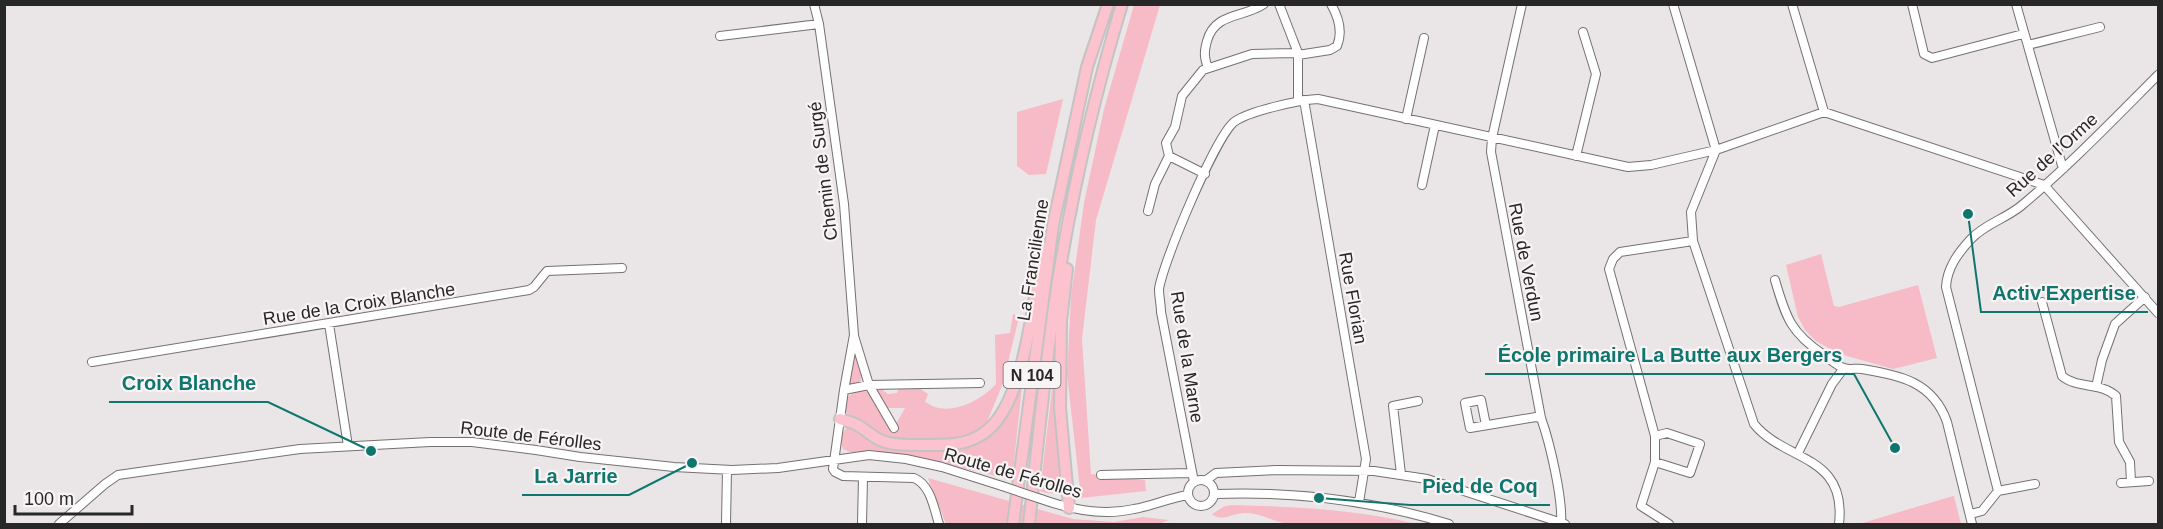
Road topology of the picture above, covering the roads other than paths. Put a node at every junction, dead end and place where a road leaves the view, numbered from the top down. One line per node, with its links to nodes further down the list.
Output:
1 (814, 4): 12 (street, Chemin de Surgé)
2 (1108, 4): 35 (highway, La Francilienne / N 104)
3 (1122, 4): 36 (highway, La Francilienne / N 104)
4 (1264, 4): 20 (street)
5 (1279, 4): 19 (street)
6 (1331, 4): 19 (street)
7 (1522, 4): 26 (street, Rue de Verdun)
8 (1672, 4): 27 (street)
9 (1792, 4): 23 (street)
10 (1912, 4): 15 (street)
11 (2016, 4): 15 (street)
12 (819, 24): 16 (street); 44 (street, Chemin de Surgé)
13 (2100, 27): 18 (street)
14 (1583, 32): 29 (street)
15 (2023, 34): 18 (street)
16 (720, 36)
17 (1424, 38): 24 (street)
18 (2028, 45): 30 (street)
19 (1298, 54): 20 (street); 22 (street, Rue Florian)
20 (1208, 68): 28 (street)
21 (2158, 75): 30 (street, Rue de l'Orme)
22 (1301, 100): 24 (street, Rue de la Marne); 31 (street, Rue de la Marne); 62 (street, Rue Florian)
23 (1824, 112): 27 (street, Rue de la Marne); 33 (street)
24 (1406, 119): 25 (street, Rue de la Marne)
25 (1435, 125): 26 (street, Rue de la Marne); 32 (street)
26 (1492, 138): 29 (street, Rue de la Marne); 52 (street, Rue de Verdun)
27 (1716, 150): 29 (street, Rue de la Marne); 37 (street)
28 (1168, 156): 31 (street); 34 (street)
29 (1576, 156)
30 (2062, 169): 33 (street, Rue de l'Orme)
31 (1205, 174): 63 (street, Rue de la Marne)
32 (1422, 184)
33 (2044, 186): 40 (street); 73 (street, Rue de l'Orme)
34 (1149, 211)
35 (1053, 225): 53 (highway); 84 (highway, La Francilienne / N 104)
36 (1066, 232): 77 (highway); 85 (highway, La Francilienne / N 104)
37 (1693, 241): 56 (street); 58 (street)
38 (622, 268): 43 (street, Rue de la Croix Blanche)
39 (1776, 280): 46 (street)
40 (2145, 297): 42 (street); 49 (street)
41 (2042, 302): 49 (street)
42 (2158, 313)
43 (329, 324): 45 (street, Rue de la Croix Blanche); 57 (street)
44 (854, 335): 48 (street, Chemin de Surgé); 50 (street, Chemin de Surgé)
45 (92, 362)
46 (1844, 368): 58 (street); 78 (street)
47 (980, 383): 48 (street)
48 (869, 384): 50 (street); 55 (street, Chemin de Surgé)
49 (2096, 387): 70 (street)
50 (844, 390): 53 (street, Chemin de Surgé)
51 (1418, 401): 64 (street)
52 (1541, 418): 54 (street); 79 (street, Rue de Verdun)
53 (840, 419): 59 (street, Chemin de Surgé)
54 (1486, 425)
55 (894, 428)
56 (1654, 436): 60 (street); 60 (street)
57 (348, 446): 61 (street, Route de Férolles); 80 (street, Route de Férolles)
58 (1798, 453): 88 (street)
59 (834, 459): 61 (street, Route de Férolles); 66 (street); 77 (street, Route de Férolles, bridge)
60 (1655, 462): 87 (street)
61 (727, 470): 81 (street)
62 (1364, 470): 64 (street); 67 (street); 76 (street, Rue Florian)
63 (1191, 473): 65 (street, Route de Férolles); 69 (street, Rue de la Marne)
64 (1401, 474): 79 (street)
65 (1101, 475)
66 (863, 477): 82 (street); 83 (street)
67 (1205, 481): 69 (street); 74 (street)
68 (2149, 481): 70 (street)
69 (1194, 482): 75 (street)
70 (2131, 482): 71 (street)
71 (2121, 483)
72 (2035, 484): 73 (street)
73 (1998, 491): 78 (street)
74 (1214, 494): 75 (street); 76 (street)
75 (1188, 495): 77 (street, Route de Férolles)
76 (1359, 502): 86 (street)
77 (1069, 508)
78 (1971, 514): 89 (street)
79 (1563, 524)
80 (59, 525)
81 (726, 525)
82 (862, 525)
83 (939, 525)
84 (1013, 525)
85 (1029, 525)
86 (1449, 525)
87 (1669, 525)
88 (1839, 525)
89 (1972, 525)

